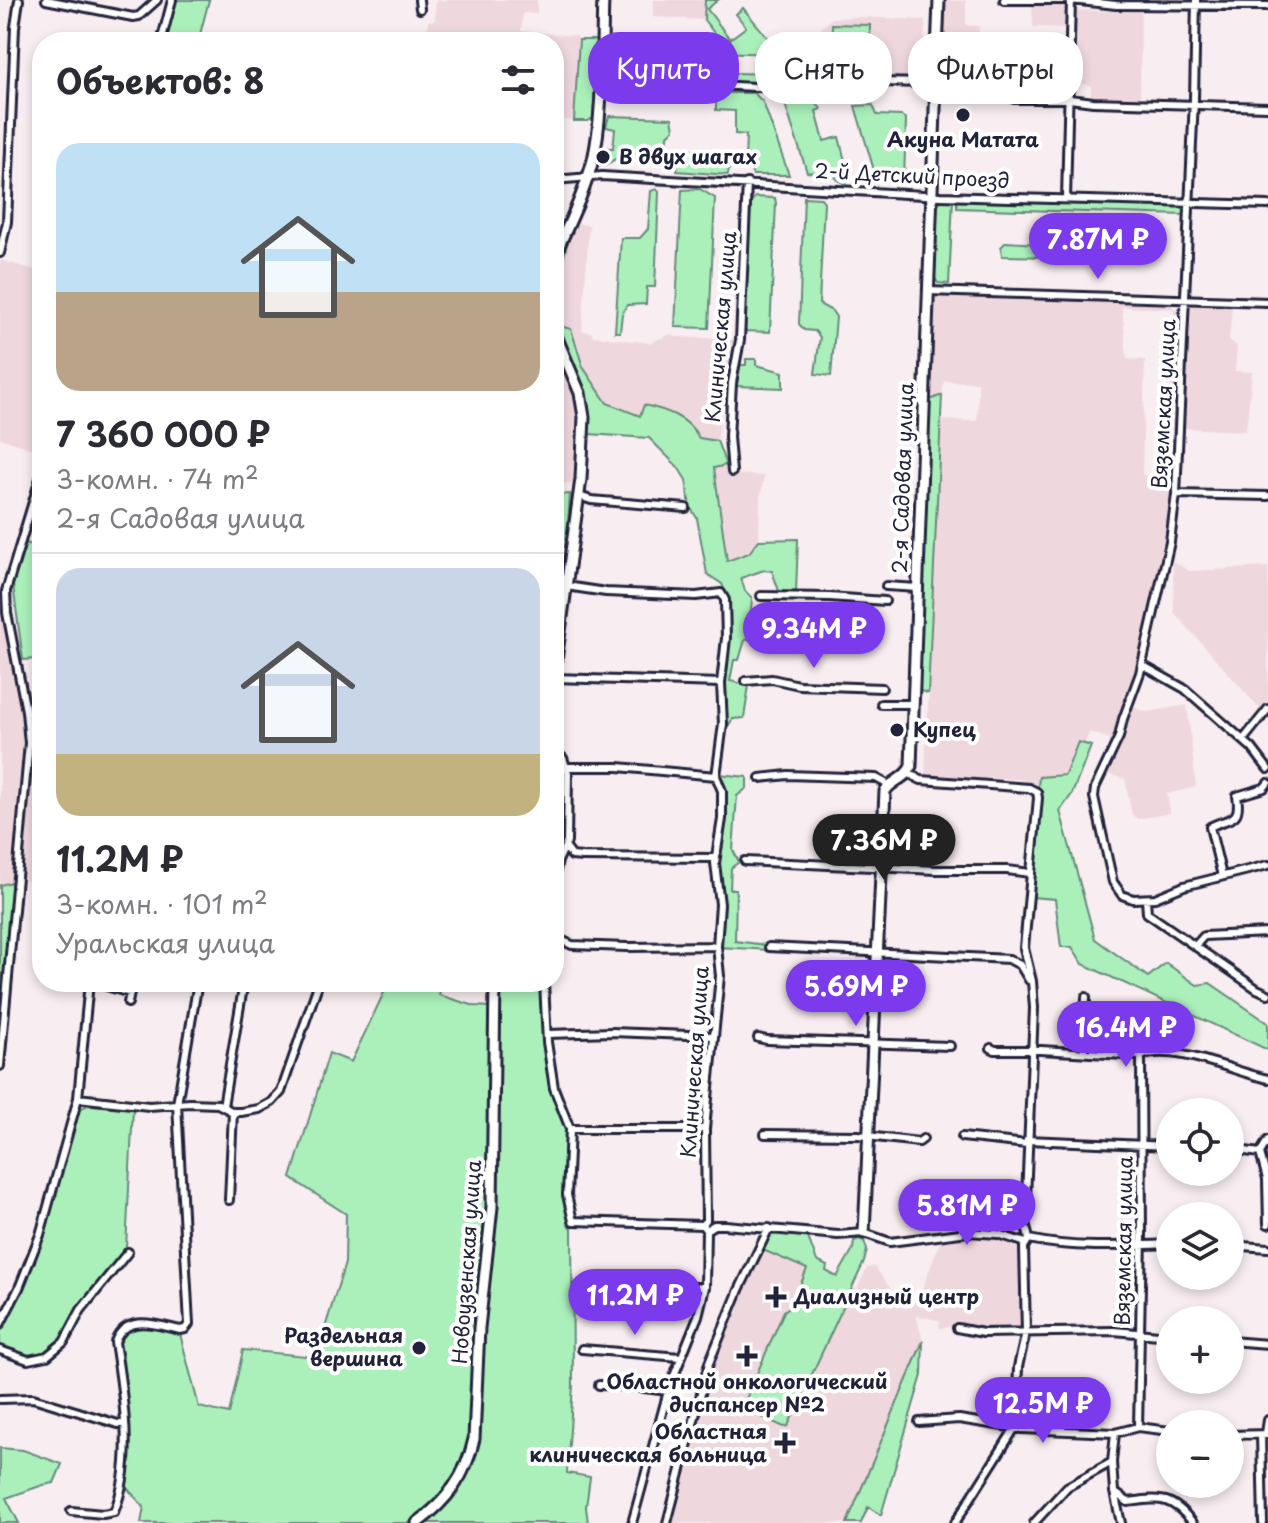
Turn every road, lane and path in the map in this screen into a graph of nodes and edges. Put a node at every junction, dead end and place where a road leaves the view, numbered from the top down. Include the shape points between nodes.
1 (19, 0) edge
2 (46, 0) edge
3 (157, 0) edge
4 (171, 0) edge
5 (419, 0) edge
6 (603, 0) edge
7 (939, 0) edge
8 (1004, 0) edge
9 (1071, 0) edge
10 (1196, 2) edge
11 (1268, 6) edge
12 (420, 9) dead end
13 (163, 32) edge
14 (602, 32) edge
15 (938, 32) edge
16 (1071, 32) edge
17 (908, 83) edge
18 (739, 86) edge
19 (1083, 101) edge
20 (598, 104) edge
21 (935, 104) edge
22 (1070, 104) edge
23 (1193, 106) junction
24 (1268, 107) edge
25 (588, 177) junction
26 (564, 179) edge
27 (747, 183) junction
28 (931, 195) junction
29 (1066, 199) junction
30 (1189, 202) junction
31 (1268, 205) edge
32 (564, 233) edge
33 (0, 253) edge
34 (927, 291) junction
35 (1184, 300) junction
36 (1268, 302) edge
37 (564, 357) edge
38 (732, 472) dead end
39 (1176, 494) junction
40 (579, 496) junction
41 (1268, 496) edge
42 (32, 504) edge
43 (686, 508) dead end
44 (10, 574) junction
45 (0, 577) edge
46 (566, 586) junction
47 (886, 586) dead end
48 (918, 588) junction
49 (761, 596) dead end
50 (564, 601) edge
51 (885, 601) dead end
52 (1142, 665) junction
53 (564, 676) edge
54 (746, 681) dead end
55 (721, 683) junction
56 (882, 688) dead end
57 (881, 704) dead end
58 (913, 704) junction
59 (1268, 709) edge
60 (1243, 740) junction
61 (564, 760) edge
62 (568, 767) junction
63 (1268, 769) edge
64 (908, 773) junction
65 (716, 776) junction
66 (760, 778) dead end
67 (1268, 783) edge
68 (889, 785) junction
69 (566, 848) junction
70 (564, 851) edge
71 (715, 858) junction
72 (745, 861) dead end
73 (1268, 865) edge
74 (881, 866) junction
75 (1030, 873) junction
76 (1222, 876) junction
77 (1146, 899) junction
78 (1268, 933) edge
79 (564, 941) edge
80 (717, 946) junction
81 (1195, 946) junction
82 (769, 947) dead end
83 (877, 953) junction
84 (1032, 981) junction
85 (90, 992) edge
86 (126, 992) edge
87 (196, 992) edge
88 (242, 992) edge
89 (316, 992) edge
90 (495, 992) edge
91 (545, 992) edge
92 (1268, 994) edge
93 (1086, 997) dead end
94 (128, 1003) dead end
95 (1148, 1017) dead end
96 (548, 1034) junction
97 (713, 1036) junction
98 (758, 1038) dead end
99 (872, 1043) junction
100 (950, 1046) dead end
101 (991, 1048) dead end
102 (1032, 1050) junction
103 (1084, 1052) junction
104 (1143, 1055) junction
105 (0, 1066) edge
106 (1268, 1079) edge
107 (78, 1098) junction
108 (177, 1104) junction
109 (223, 1106) junction
110 (233, 1112) junction
111 (570, 1129) junction
112 (705, 1129) junction
113 (765, 1134) dead end
114 (868, 1137) junction
115 (962, 1137) dead end
116 (923, 1139) dead end
117 (1268, 1140) edge
118 (1027, 1142) junction
119 (1141, 1145) junction
120 (1156, 1146) edge
121 (1244, 1151) edge
122 (1260, 1153) junction
123 (229, 1200) dead end
124 (1268, 1224) edge
125 (705, 1225) junction
126 (769, 1228) junction
127 (864, 1233) junction
128 (1027, 1241) junction
129 (1156, 1245) edge
130 (1141, 1246) junction
131 (1244, 1246) edge
132 (1268, 1248) edge
133 (128, 1252) dead end
134 (578, 1287) dead end
135 (705, 1287) junction
136 (0, 1325) edge
137 (957, 1328) dead end
138 (1026, 1332) junction
139 (1138, 1334) junction
140 (1156, 1335) edge
141 (1244, 1342) edge
142 (1268, 1344) edge
143 (582, 1349) dead end
144 (0, 1350) edge
145 (680, 1357) junction
146 (599, 1385) dead end
147 (668, 1391) junction
148 (0, 1399) edge
149 (1268, 1420) edge
150 (919, 1422) dead end
151 (125, 1424) junction
152 (1138, 1427) junction
153 (1015, 1428) junction
154 (1156, 1429) edge
155 (1115, 1433) junction
156 (1265, 1434) edge
157 (1244, 1435) edge
158 (1112, 1462) junction
159 (1114, 1492) junction
160 (1265, 1504) edge
161 (71, 1511) dead end
162 (417, 1523) edge
163 (632, 1523) edge
164 (667, 1523) edge
165 (955, 1523) edge
166 (1034, 1523) edge
167 (1121, 1523) edge
168 (1193, 1523) edge
169 (1263, 1523) edge

1 - 33 street via 7,222
2 - 3 street via 133,17
4 - 13 street
5 - 12 street
6 - 14 street
7 - 15 street, 2-я Садовая улица
8 - 9 street
9 - 10 street via 1116,5
9 - 16 street
10 - 11 street
10 - 23 street, Вяземская улица
17 - 18 street via 830,81 802,89
19 - 23 street
20 - 25 street
21 - 28 street, 2-я Садовая улица
22 - 29 street
23 - 24 street
23 - 30 street, Вяземская улица
25 - 26 street, 2-й Детский проезд
25 - 27 street, 2-й Детский проезд
25 - 32 street
27 - 28 street, 2-й Детский проезд
27 - 38 street, Клиническая улица via 740,340 729,437
28 - 29 street, 2-й Детский проезд
28 - 34 street, 2-я Садовая улица
29 - 30 street, 2-й Детский проезд
30 - 31 street, 2-й Детский проезд
30 - 35 street, Вяземская улица
34 - 35 street
34 - 48 street, 2-я Садовая улица
35 - 36 street
35 - 39 street, Вяземская улица
37 - 40 street via 583,405
39 - 41 street
39 - 52 street, Вяземская улица
40 - 43 street
40 - 46 street
42 - 44 street
44 - 45 street
44 - 105 street via 6,603 29,743
46 - 50 street
46 - 55 street, Клиническая улица via 606,592 721,593 726,638
47 - 48 street
48 - 58 street, 2-я Садовая улица
49 - 51 street
52 - 60 street via 1185,689
52 - 77 street, Вяземская улица via 1094,797 1113,882 1122,895
53 - 55 street
54 - 56 street
55 - 65 street, Клиническая улица via 723,724
57 - 58 street
58 - 64 street, 2-я Садовая улица
59 - 60 street
60 - 63 street
61 - 62 street
62 - 65 street
62 - 69 street
64 - 68 street
64 - 75 street via 921,780 1037,792
65 - 71 street, Клиническая улица via 722,805
66 - 68 street via 876,778
67 - 76 street via 1237,796 1235,817 1210,827
68 - 74 street
69 - 70 street
69 - 71 street via 572,856 582,857
71 - 80 street, Клиническая улица
72 - 74 street
73 - 76 street
74 - 75 street
74 - 83 street
75 - 84 street via 1024,948
76 - 77 street
77 - 81 street via 1147,913
78 - 81 street via 1204,936
79 - 80 street
80 - 97 street, Клиническая улица via 720,976
81 - 92 street
82 - 83 street
83 - 84 street via 1009,959
83 - 99 street
84 - 102 street
85 - 107 street
86 - 94 street
87 - 108 street
88 - 109 street
89 - 110 street via 281,1092 259,1109
90 - 162 street, Новоузенская улица via 492,1207 474,1439 456,1486
91 - 96 street
93 - 103 street
95 - 104 street, Вяземская улица
96 - 97 street
96 - 111 street via 554,1088
97 - 112 street, Клиническая улица
98 - 99 street
99 - 100 street
99 - 114 street
101 - 102 street
102 - 103 street
102 - 118 street
103 - 104 street
104 - 106 street via 1191,1057
104 - 119 street, Вяземская улица
107 - 108 street
107 - 136 street via 40,1235
108 - 109 street
108 - 151 street via 189,1324 180,1330 139,1322 118,1334
109 - 110 street
110 - 123 street
111 - 112 street
111 - 125 street via 567,1195 573,1221
112 - 125 street, Клиническая улица
113 - 114 street
114 - 116 street
114 - 127 street
115 - 118 street
117 - 122 street
118 - 119 street
118 - 128 street
119 - 120 street
119 - 130 street, Вяземская улица
121 - 122 street
122 - 124 street via 1267,1179
125 - 126 street
125 - 135 street, Клиническая улица
126 - 127 street
126 - 164 street via 709,1363
127 - 128 street via 890,1242 968,1232
128 - 130 street
128 - 138 street
129 - 130 street
130 - 139 street, Вяземская улица
131 - 132 street
133 - 144 street via 81,1310 64,1342 47,1356 28,1360
134 - 135 street
135 - 145 street, Клиническая улица
137 - 138 street
138 - 139 street
138 - 153 street
139 - 140 street
139 - 152 street, Вяземская улица
141 - 142 street
143 - 145 street
145 - 147 street, Клиническая улица
146 - 147 street
147 - 163 street, Клиническая улица
148 - 151 street via 33,1398
149 - 156 street
150 - 153 street via 959,1419
151 - 161 street via 122,1489 114,1512
152 - 154 street
152 - 155 street
153 - 155 street
153 - 165 street
155 - 158 street
156 - 157 street
156 - 160 street
158 - 159 street
158 - 166 street via 1067,1487
159 - 167 street
159 - 168 street via 1128,1502 1163,1498
160 - 169 street

